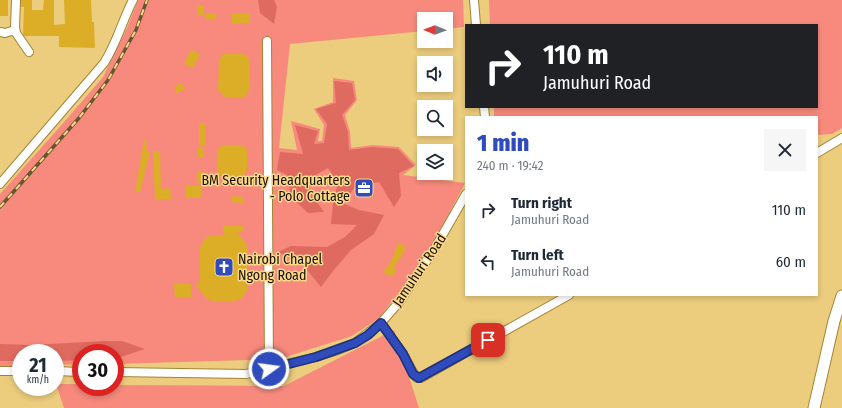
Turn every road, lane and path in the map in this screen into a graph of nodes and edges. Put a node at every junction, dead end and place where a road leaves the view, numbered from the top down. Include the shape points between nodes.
1 (16, 0) edge
2 (133, 0) edge
3 (474, 0) edge
4 (476, 24) edge
5 (15, 30) junction
6 (0, 32) edge
7 (266, 41) dead end
8 (29, 52) dead end
9 (842, 138) edge
10 (818, 152) edge
11 (0, 184) edge
12 (465, 196) edge
13 (566, 296) edge
14 (842, 296) edge
15 (381, 323) junction
16 (269, 369) junction
17 (0, 371) edge
18 (12, 371) edge
19 (124, 372) edge
20 (814, 408) edge

1 - 5 street
2 - 11 street via 104,63
3 - 4 street
5 - 6 street
5 - 8 street
7 - 16 street
9 - 10 street
12 - 15 street, Jamuhuri Road via 435,248 400,301
13 - 15 street via 421,378 413,374 403,354
14 - 20 street
15 - 16 street, Jamuhuri Road via 355,343 316,357
16 - 19 street, Jamuhuri Road via 230,375
17 - 18 street

